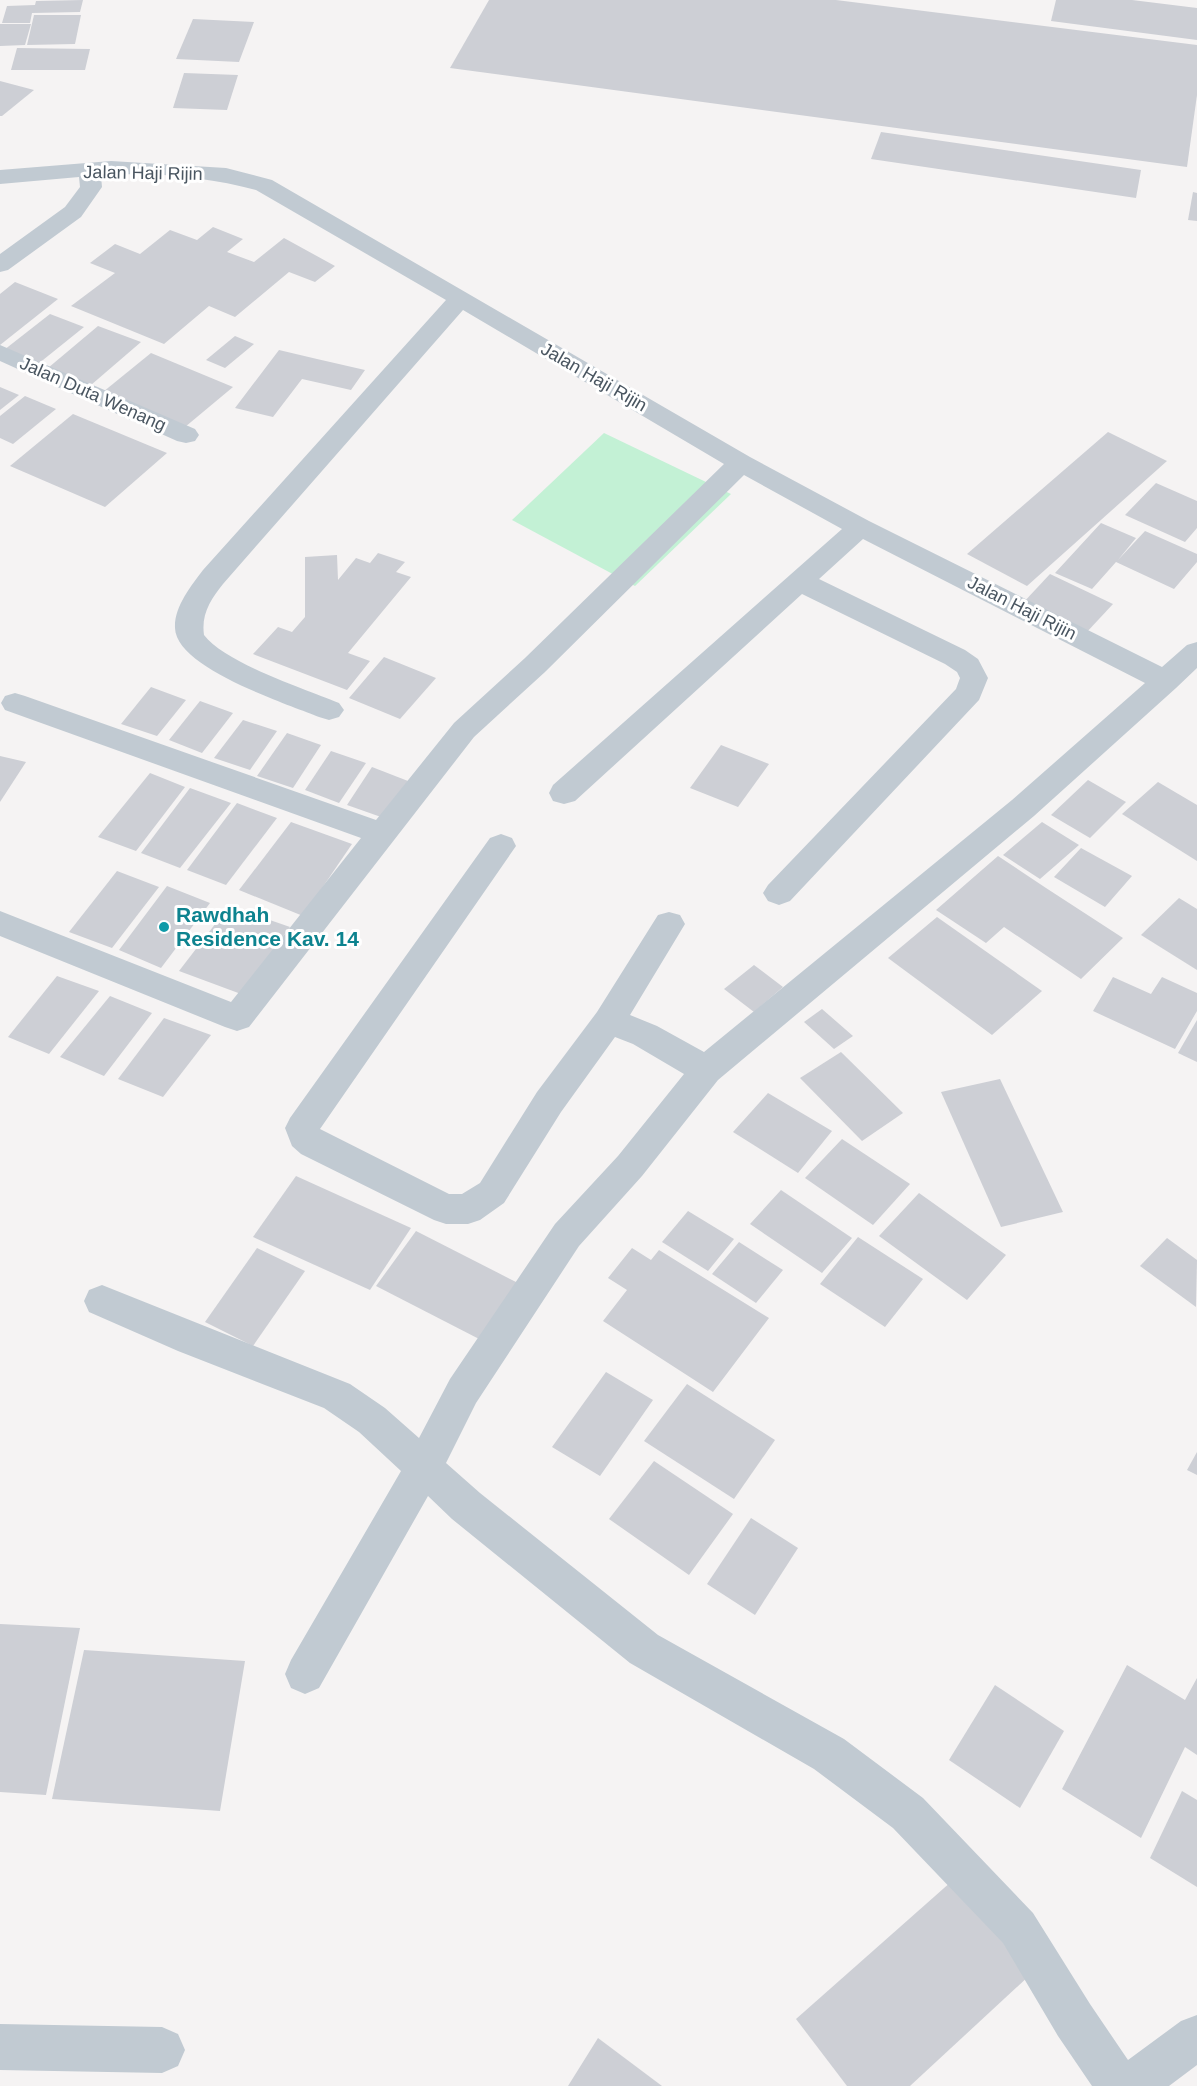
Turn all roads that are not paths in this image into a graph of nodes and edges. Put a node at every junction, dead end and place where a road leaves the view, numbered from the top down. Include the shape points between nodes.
1 (90, 170) junction
2 (0, 177) edge
3 (0, 265) edge
4 (460, 298) junction
5 (0, 352) edge
6 (186, 435) dead end
7 (741, 464) junction
8 (861, 527) junction
9 (799, 582) junction
10 (1197, 652) edge
11 (1166, 681) junction
12 (15, 702) dead end
13 (329, 710) dead end
14 (564, 793) dead end
15 (380, 834) junction
16 (501, 846) dead end
17 (779, 893) dead end
18 (0, 923) edge
19 (669, 924) dead end
20 (609, 1021) junction
21 (706, 1070) junction
22 (102, 1302) dead end
23 (424, 1467) junction
24 (305, 1674) dead end
25 (1197, 2037) edge
26 (0, 2047) edge
27 (162, 2050) dead end
28 (1119, 2086) edge
29 (1131, 2086) edge

1 - 2 street, Jalan Haji Rijin
1 - 3 street via 91,187 73,212
1 - 4 street, Jalan Haji Rijin via 191,172 264,185
4 - 7 street, Jalan Haji Rijin
4 - 13 street via 195,602 189,624 193,642 212,659
5 - 6 street, Jalan Duta Wenang
7 - 8 street, Jalan Haji Rijin
7 - 15 street via 464,730
8 - 9 street
8 - 11 street, Jalan Haji Rijin
9 - 14 street
9 - 17 street via 955,657 968,666 974,678 969,693
10 - 11 street
11 - 21 street via 1023,808
12 - 15 street
15 - 18 street via 237,1018
16 - 20 street via 302,1128 304,1136 313,1144 446,1209 468,1209 492,1193 549,1101
19 - 20 street
20 - 21 street via 645,1035
21 - 23 street via 630,1166 567,1235 463,1391
22 - 23 street via 337,1396 372,1420
23 - 24 street
23 - 28 street via 466,1506 644,1649 829,1754 908,1813 1018,1928
25 - 29 street
26 - 27 street

